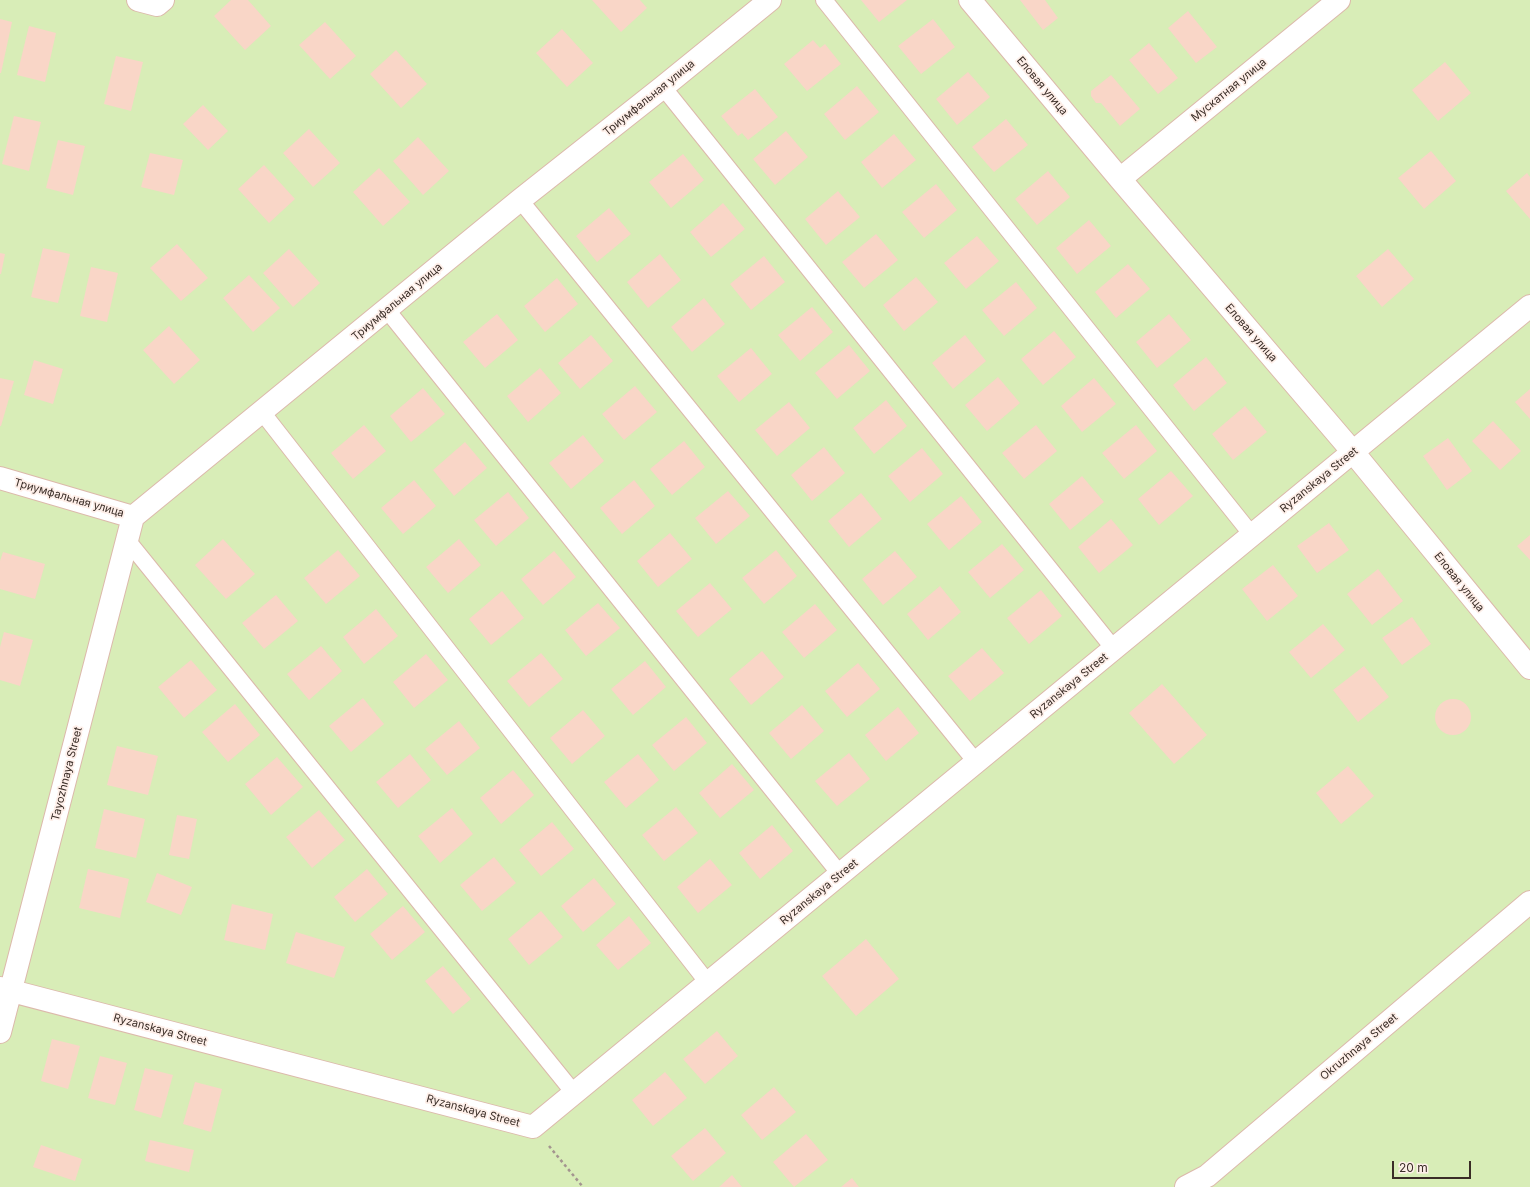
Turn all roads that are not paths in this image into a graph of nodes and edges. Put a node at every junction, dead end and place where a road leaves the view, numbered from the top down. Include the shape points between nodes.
1 (770, 0) edge
2 (824, 0) edge
3 (970, 0) edge
4 (1339, 0) edge
5 (663, 87) junction
6 (1120, 179) junction
7 (520, 200) junction
8 (1530, 306) edge
9 (387, 310) junction
10 (262, 412) junction
11 (1353, 452) junction
12 (0, 478) edge
13 (134, 517) junction
14 (1252, 535) junction
15 (127, 540) junction
16 (1114, 649) junction
17 (1530, 668) edge
18 (976, 762) junction
19 (840, 874) junction
20 (1530, 902) edge
21 (708, 983) junction
22 (6, 989) edge
23 (0, 1032) edge
24 (574, 1093) junction
25 (1186, 1187) edge

1 - 5 street, Триумфальная улица
2 - 14 lane
3 - 6 street, Еловая улица
4 - 6 street, Мускатная улица
5 - 7 street, Триумфальная улица
5 - 16 lane
6 - 11 street, Еловая улица
7 - 9 street, Триумфальная улица
7 - 18 lane
8 - 11 street, Ryzanskaya Street
9 - 10 street, Триумфальная улица
9 - 19 lane
10 - 13 street, Триумфальная улица
10 - 21 lane
11 - 14 street, Ryzanskaya Street
11 - 17 street, Еловая улица
12 - 13 street, Триумфальная улица
13 - 15 street, Tayozhnaya Street
14 - 16 street, Ryzanskaya Street
15 - 22 street, Tayozhnaya Street
15 - 24 lane
16 - 18 street, Ryzanskaya Street
18 - 19 street, Ryzanskaya Street
19 - 21 street, Ryzanskaya Street
20 - 25 street, Okruzhnaya Street via 1207,1176
21 - 24 street, Ryzanskaya Street
22 - 23 street, Tayozhnaya Street
22 - 24 street, Ryzanskaya Street via 533,1127

